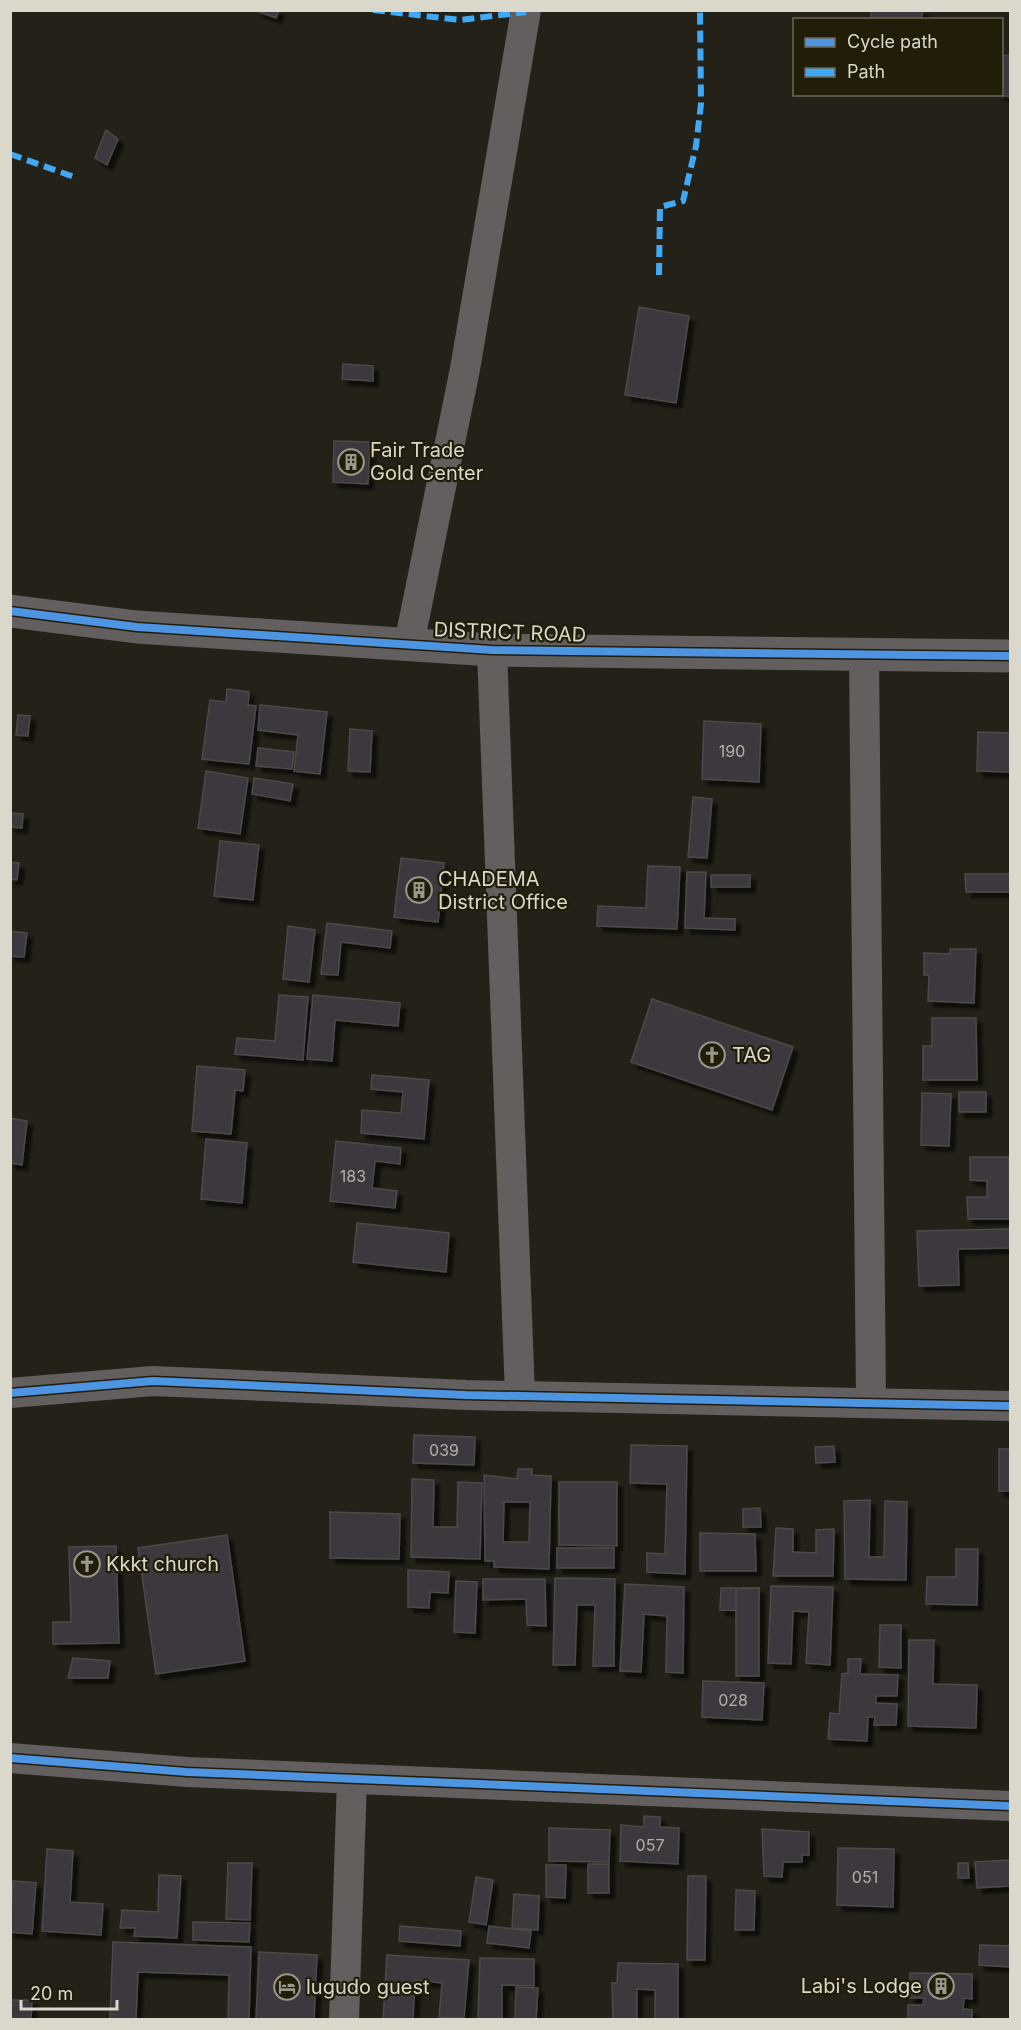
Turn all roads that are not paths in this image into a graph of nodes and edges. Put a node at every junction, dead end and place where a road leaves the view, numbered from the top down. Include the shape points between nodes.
1 (526, 10) edge
2 (10, 611) edge
3 (409, 644) junction
4 (492, 650) junction
5 (864, 654) junction
6 (1011, 656) edge
7 (10, 1394) edge
8 (520, 1396) junction
9 (871, 1403) junction
10 (1011, 1406) edge
11 (10, 1758) edge
12 (352, 1779) junction
13 (1011, 1806) edge
14 (344, 2019) edge

1 - 3 street via 465,369
2 - 3 street, DISTRICT ROAD via 137,627
3 - 4 street, DISTRICT ROAD
4 - 5 street, DISTRICT ROAD
4 - 8 street
5 - 6 street, DISTRICT ROAD
5 - 9 street
7 - 8 street via 153,1381
8 - 9 street
9 - 10 street
11 - 12 street via 187,1772
12 - 13 street
12 - 14 street

